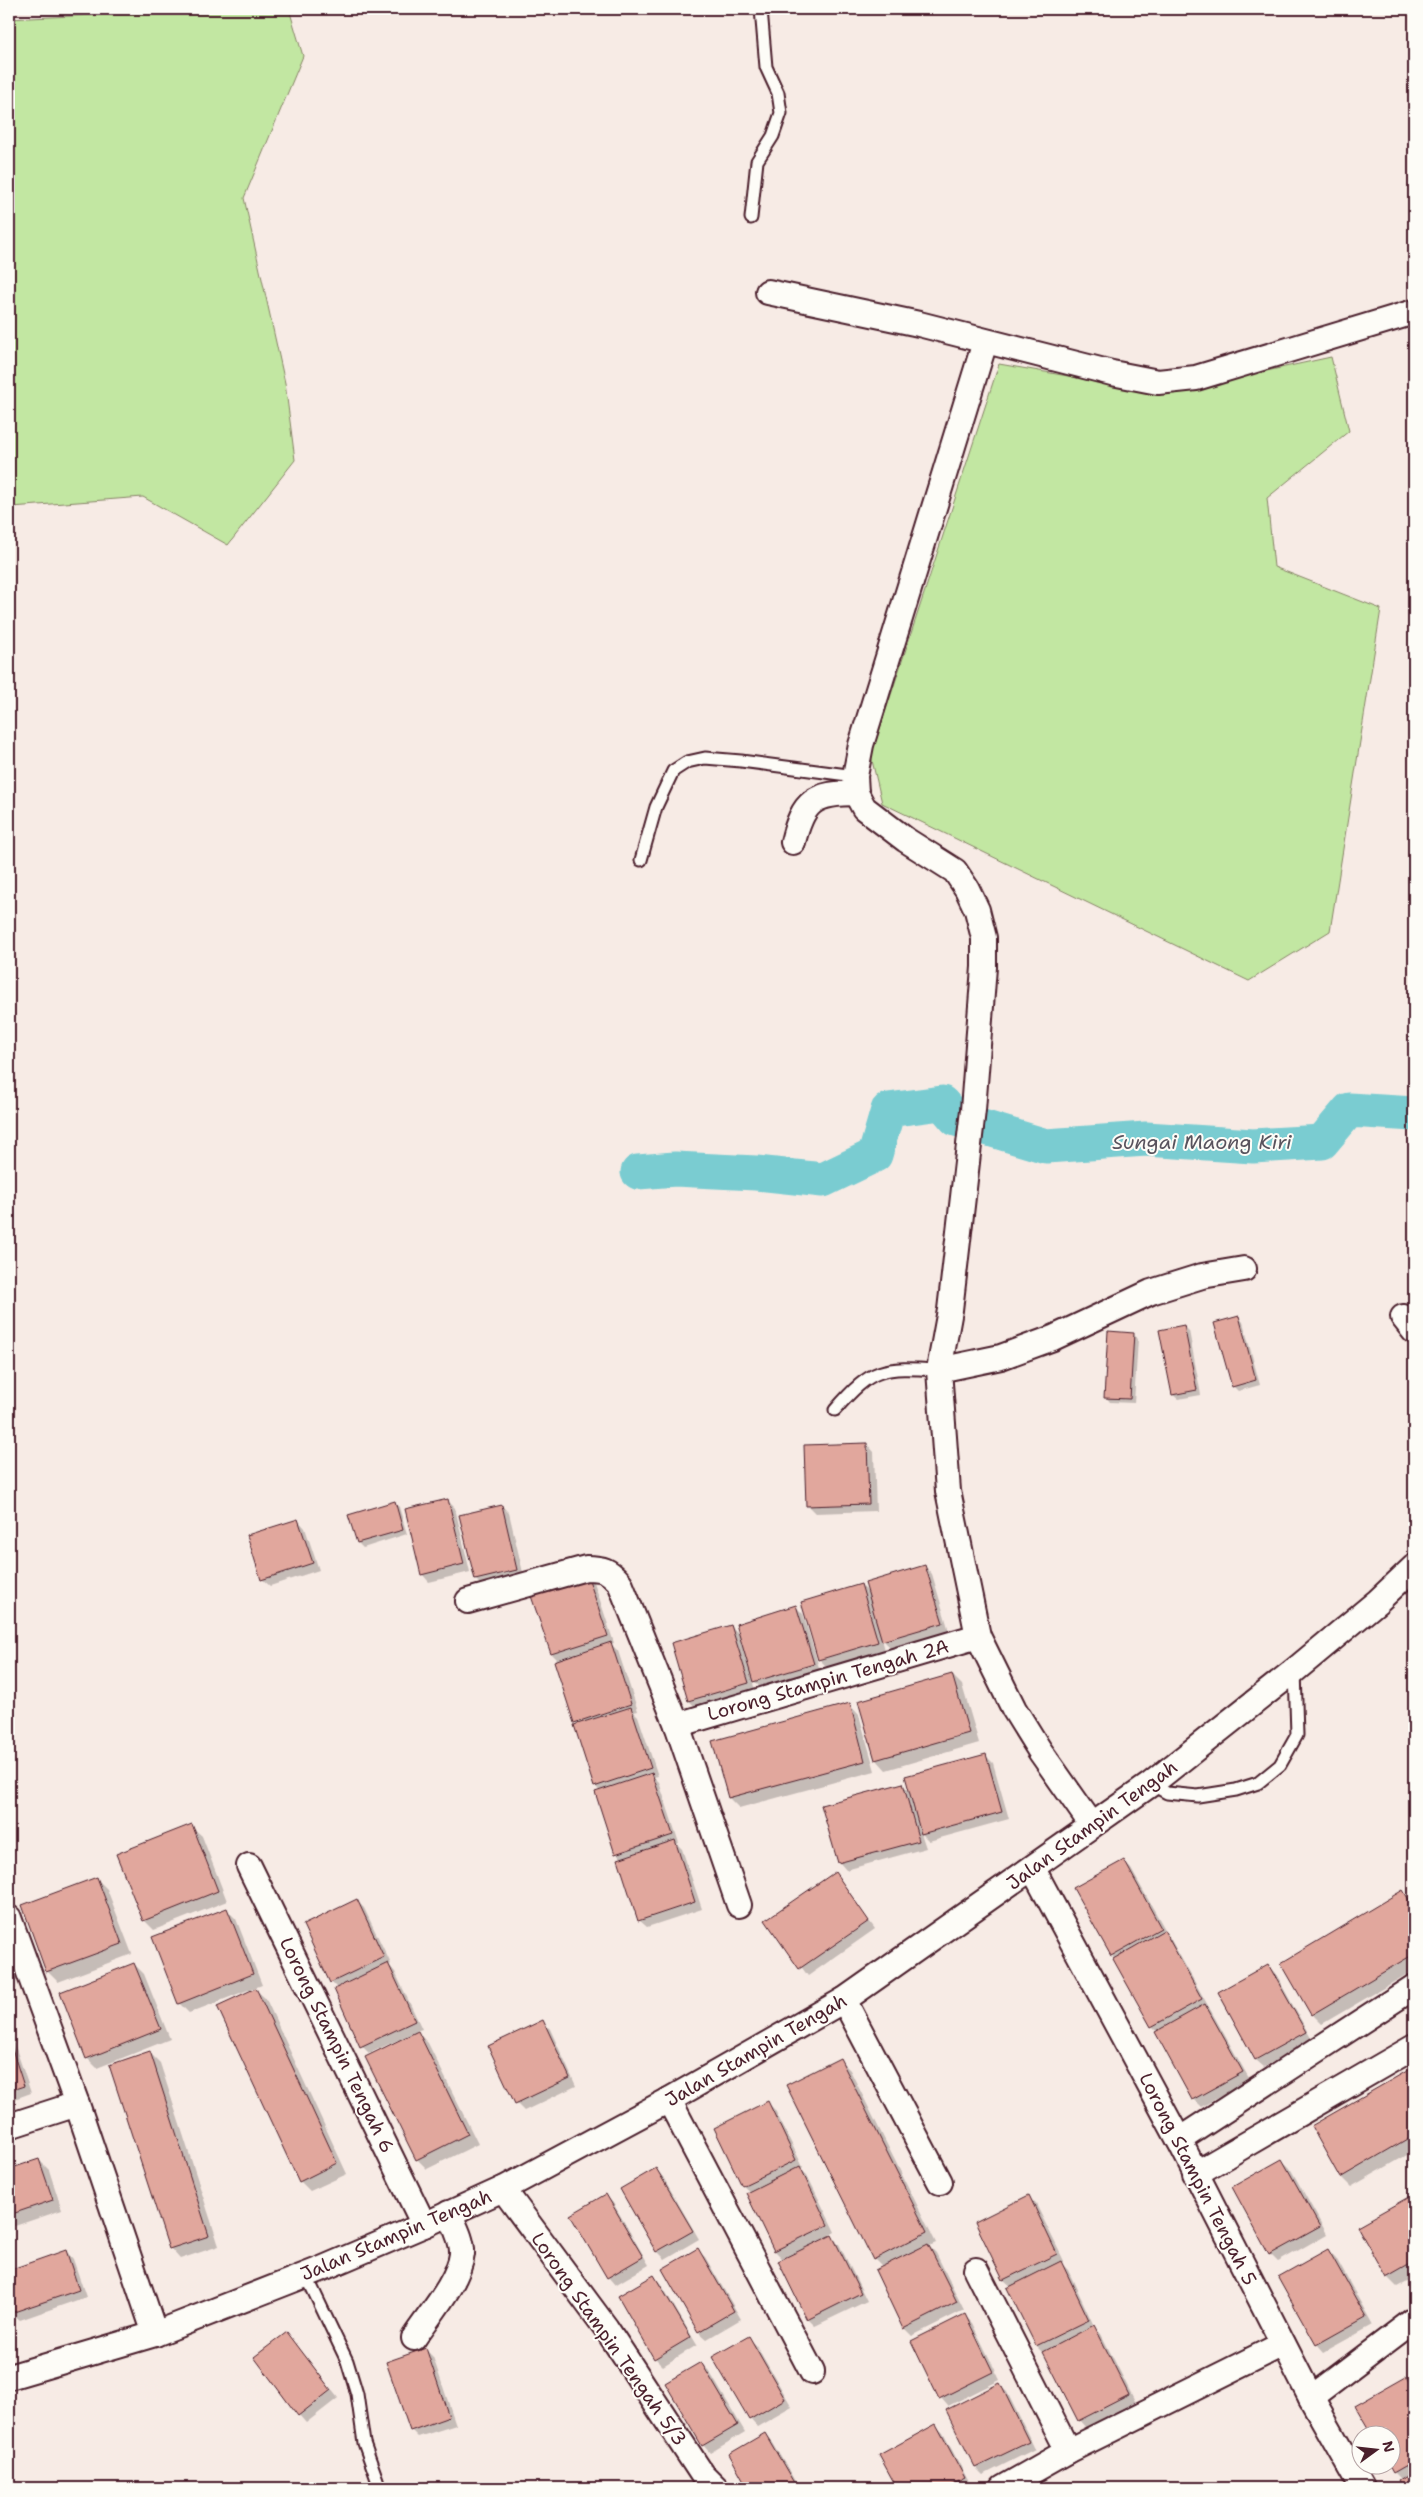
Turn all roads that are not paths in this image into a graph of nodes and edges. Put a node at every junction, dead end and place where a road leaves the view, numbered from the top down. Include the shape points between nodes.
1 (761, 9) edge
2 (750, 218) dead end
3 (768, 292) dead end
4 (1414, 312) edge
5 (985, 342) junction
6 (855, 784) junction
7 (793, 842) dead end
8 (641, 860) dead end
9 (1244, 1269) dead end
10 (939, 1370) junction
11 (835, 1410) dead end
12 (1414, 1567) edge
13 (468, 1601) dead end
14 (978, 1636) junction
15 (1295, 1670) junction
16 (677, 1725) junction
17 (1151, 1784) junction
18 (1092, 1825) junction
19 (249, 1866) dead end
20 (1033, 1869) junction
21 (739, 1905) dead end
22 (9, 1918) edge
23 (1414, 1987) edge
24 (844, 2000) junction
25 (1414, 2047) edge
26 (668, 2100) junction
27 (77, 2104) junction
28 (9, 2126) edge
29 (1179, 2140) junction
30 (1195, 2174) junction
31 (940, 2182) dead end
32 (503, 2189) junction
33 (449, 2213) junction
34 (424, 2225) junction
35 (976, 2270) dead end
36 (306, 2275) junction
37 (1414, 2320) edge
38 (155, 2334) junction
39 (414, 2338) dead end
40 (1283, 2344) junction
41 (812, 2372) dead end
42 (9, 2377) edge
43 (1311, 2398) junction
44 (1068, 2451) junction
45 (380, 2488) edge
46 (716, 2488) edge
47 (1003, 2488) edge
48 (1362, 2488) edge

1 - 2 lane via 766,67 778,93 781,113 773,136 757,161
3 - 5 street via 919,324
4 - 5 street via 1196,378 1158,382
5 - 6 street via 861,745
6 - 7 street via 820,797 805,808 797,823
6 - 8 lane via 705,758 688,762 672,771 656,807
6 - 10 street via 864,808 955,871 977,910 984,938 973,1110 950,1310
9 - 10 street via 1209,1274 1152,1292 1053,1338 1001,1357
10 - 11 lane via 899,1368 877,1372 853,1389
10 - 14 street via 948,1491
12 - 15 street, Jalan Stampin Tengah via 1378,1602
13 - 16 street via 586,1568 603,1568 620,1583
14 - 16 street, Lorong Stampin Tengah 2A
14 - 18 street via 1014,1709
15 - 17 street, Jalan Stampin Tengah
15 - 17 lane via 1297,1736 1280,1766 1258,1782 1236,1790 1198,1796 1167,1793
16 - 21 street
17 - 18 street, Jalan Stampin Tengah
18 - 20 street, Jalan Stampin Tengah
19 - 34 street, Lorong Stampin Tengah 6
20 - 24 street, Jalan Stampin Tengah
20 - 29 street, Lorong Stampin Tengah 5
22 - 27 street
23 - 29 street
24 - 26 street, Jalan Stampin Tengah
24 - 31 street
25 - 30 street
26 - 32 street, Jalan Stampin Tengah
26 - 41 street
27 - 28 street
27 - 38 street
29 - 30 street, Lorong Stampin Tengah 5
30 - 40 street, Lorong Stampin Tengah 5
32 - 33 street, Jalan Stampin Tengah
32 - 46 street, Lorong Stampin Tengah 5/3 via 606,2328 702,2474
33 - 34 street, Jalan Stampin Tengah
33 - 39 street via 462,2253 457,2272
34 - 36 street, Jalan Stampin Tengah
35 - 44 street
36 - 38 street, Jalan Stampin Tengah
36 - 45 lane via 347,2361 357,2394 364,2443
37 - 43 street
38 - 42 street, Jalan Stampin Tengah
40 - 43 street, Lorong Stampin Tengah 5
40 - 44 street
43 - 48 street, Lorong Stampin Tengah 5
44 - 47 street

